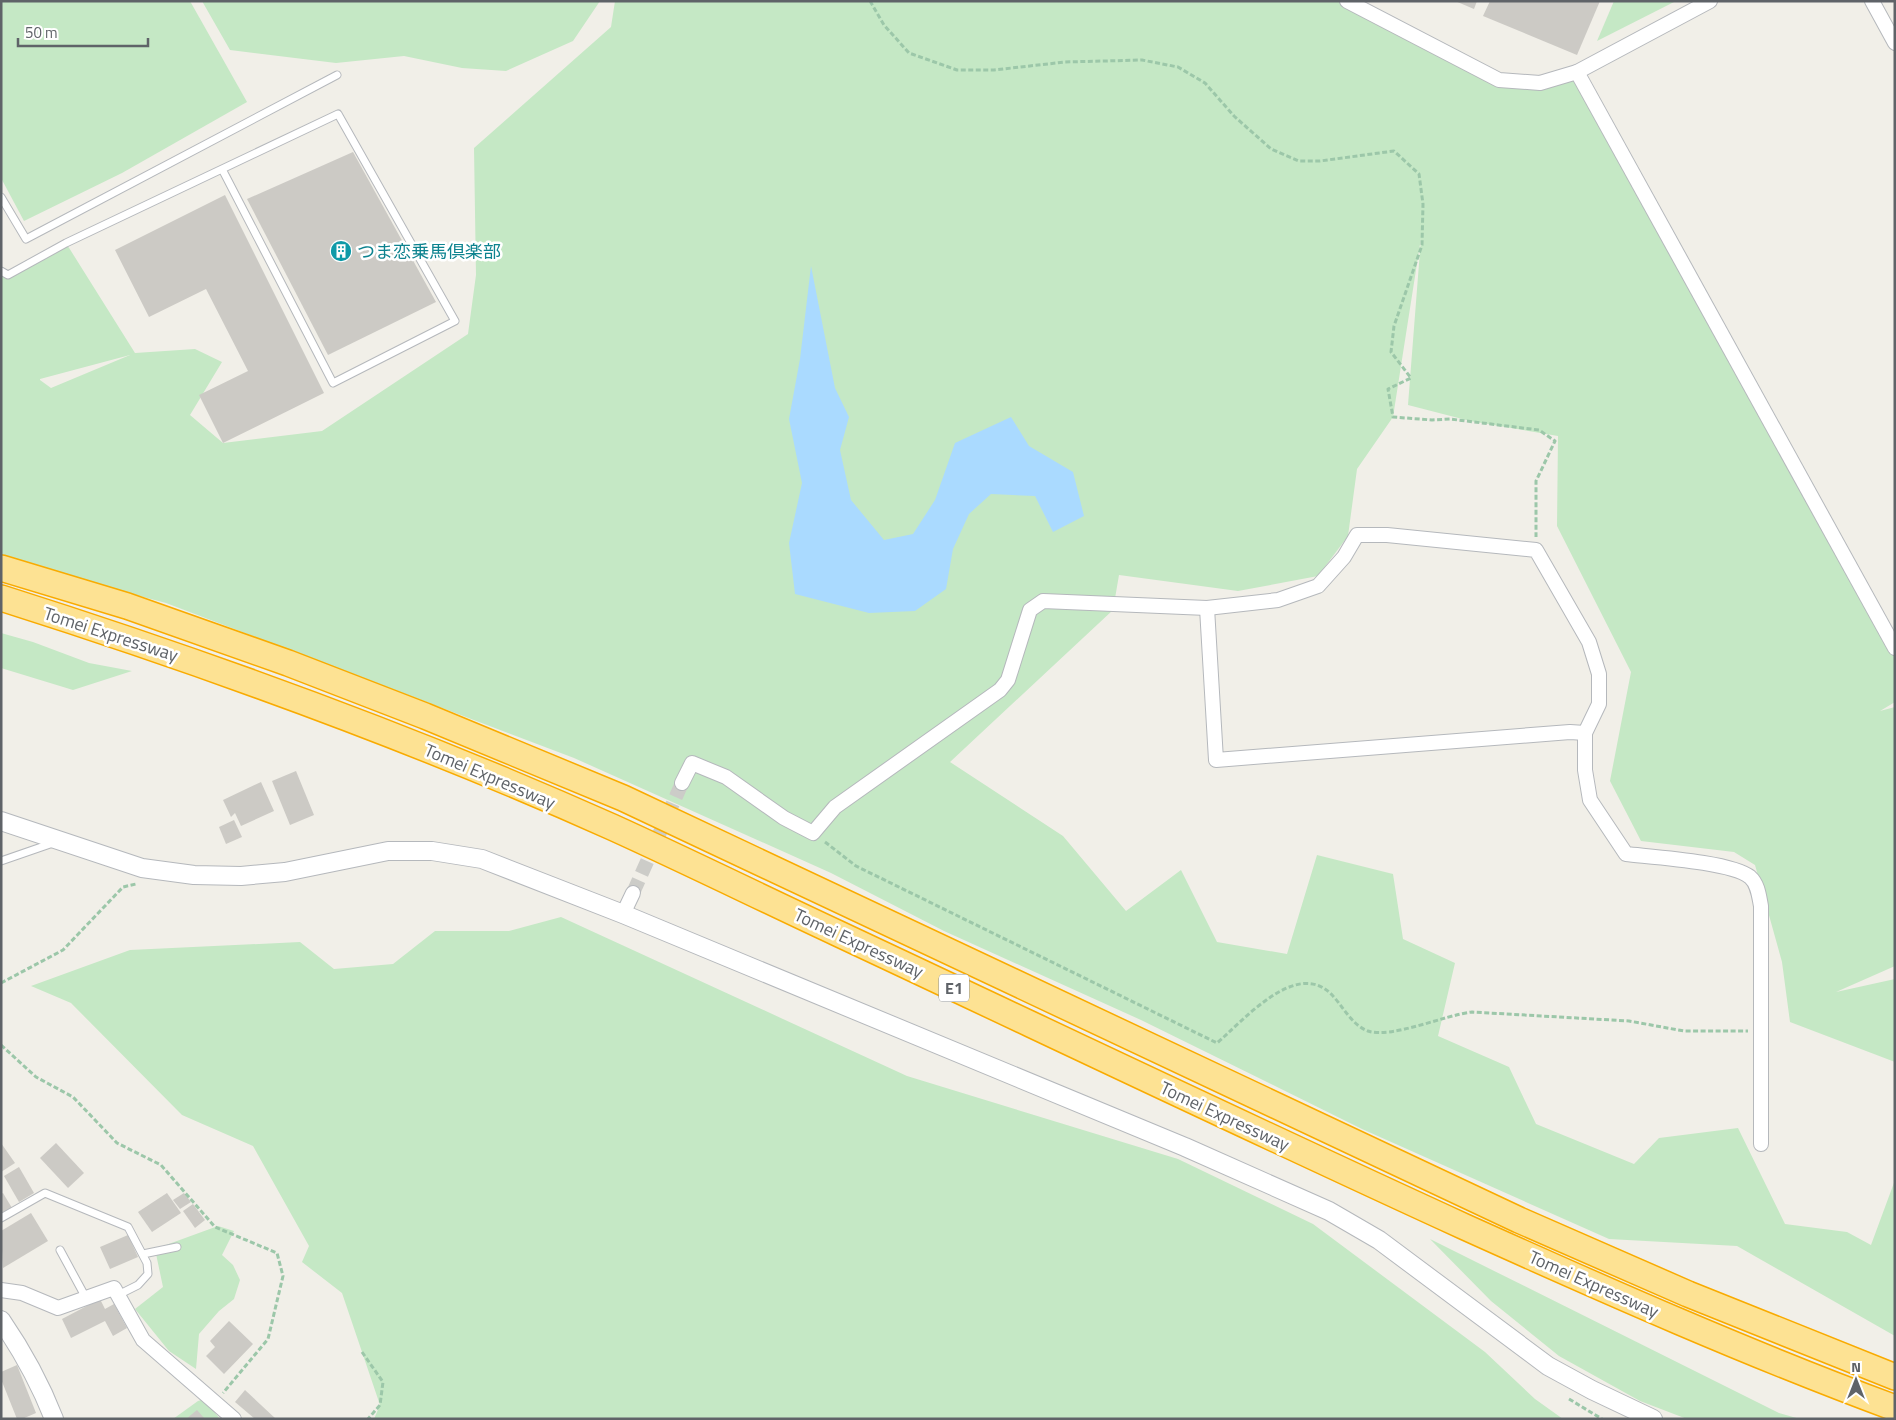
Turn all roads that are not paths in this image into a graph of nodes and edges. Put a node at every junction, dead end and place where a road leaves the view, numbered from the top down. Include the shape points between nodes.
1 (1347, 1) edge
2 (1710, 1) edge
3 (1872, 1) edge
4 (1895, 43) edge
5 (1577, 72) junction
6 (337, 75) dead end
7 (222, 169) junction
8 (1, 197) edge
9 (1, 271) edge
10 (1, 568) edge
11 (1, 598) edge
12 (1207, 608) junction
13 (1895, 648) edge
14 (1585, 733) junction
15 (682, 783) tunnel mouth
16 (1, 821) edge
17 (57, 841) junction
18 (1, 862) edge
19 (633, 894) tunnel mouth
20 (623, 914) junction
21 (1762, 1144) dead end
22 (1, 1218) edge
23 (177, 1247) dead end
24 (60, 1250) dead end
25 (142, 1254) junction
26 (1, 1290) edge
27 (118, 1295) junction
28 (86, 1298) junction
29 (1, 1320) edge
30 (1895, 1377) edge
31 (1895, 1408) edge
32 (53, 1418) edge
33 (234, 1419) edge
34 (1653, 1419) edge

1 - 5 street via 1499,80 1540,83
2 - 5 street
3 - 4 street
5 - 13 street
6 - 8 lane via 26,239
7 - 7 lane via 338,114 455,321 333,383
7 - 9 lane via 66,243 8,275
10 - 30 highway, Tomei Expressway / E1 via 127,606 288,663 434,719 623,798 1519,1220 1688,1294
11 - 31 highway, Tomei Expressway / E1 via 278,690 611,826 1455,1222 1678,1322
12 - 14 street via 1216,760
12 - 14 street via 1278,600 1318,586 1344,557 1357,535 1536,550 1588,642 1599,674 1599,704
12 - 15 street via 1042,601 1030,610 1008,680 1000,690 835,807 812,833 784,818 726,777 692,763
14 - 21 street via 1585,770 1590,800 1626,854 1725,868 1750,877 1756,887 1762,906
16 - 17 street
17 - 18 lane
17 - 20 street via 142,868 194,875 241,876 285,872 388,851 432,852 482,859
19 - 20 street
20 - 34 street via 1185,1146 1329,1211 1379,1240 1548,1366
22 - 25 lane via 45,1193 128,1227
23 - 25 lane
24 - 28 lane
25 - 27 lane via 148,1274 138,1285
26 - 28 street via 22,1293 58,1308
27 - 28 street via 114,1288
27 - 33 street via 142,1340
29 - 32 street via 34,1371

